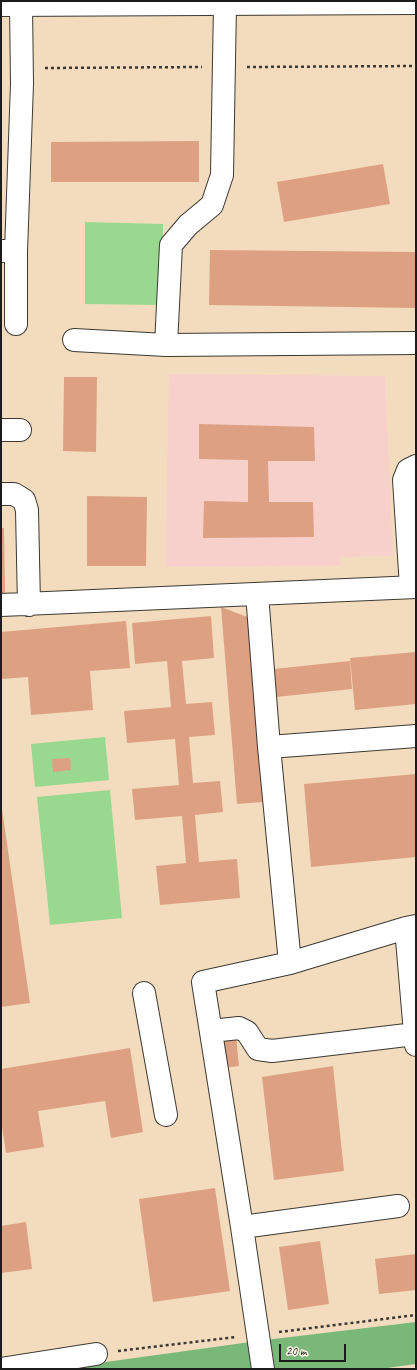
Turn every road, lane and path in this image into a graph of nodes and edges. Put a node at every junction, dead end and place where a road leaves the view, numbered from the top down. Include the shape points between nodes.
1 (416, 3) edge
2 (225, 4) junction
3 (11, 5) edge
4 (9, 251) edge
5 (16, 324) dead end
6 (74, 340) dead end
7 (416, 343) edge
8 (166, 345) junction
9 (416, 466) edge
10 (1, 494) edge
11 (414, 587) edge
12 (257, 594) junction
13 (1, 605) edge
14 (29, 605) junction
15 (416, 736) edge
16 (269, 747) junction
17 (411, 927) edge
18 (290, 963) junction
19 (144, 993) dead end
20 (211, 1031) junction
21 (416, 1040) edge
22 (166, 1116) dead end
23 (398, 1206) dead end
24 (242, 1227) junction
25 (96, 1354) dead end
26 (1, 1369) edge
27 (263, 1369) edge

1 - 2 main road
2 - 3 main road
2 - 8 main road via 222,175 212,205 188,225 171,245
3 - 4 main road via 22,84
4 - 5 main road
6 - 8 main road
7 - 8 main road
9 - 11 main road via 408,470 404,480
10 - 14 main road via 14,494 24,500 27,510
11 - 12 main road
12 - 14 main road
12 - 16 main road
13 - 14 main road
15 - 16 main road
16 - 18 main road
17 - 18 main road
17 - 21 main road
18 - 20 main road via 203,982
19 - 22 main road
20 - 21 main road via 239,1028 247,1032 258,1049 272,1051
20 - 24 main road
23 - 24 main road
24 - 27 main road
25 - 26 main road

